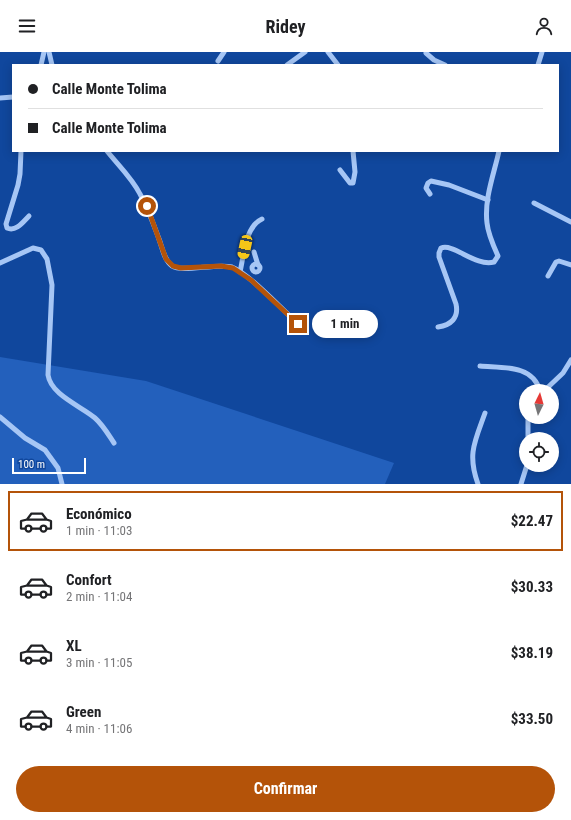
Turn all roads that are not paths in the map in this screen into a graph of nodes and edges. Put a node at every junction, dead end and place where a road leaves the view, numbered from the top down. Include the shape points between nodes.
1 (44, 52) edge
2 (49, 52) edge
3 (224, 52) edge
4 (305, 52) edge
5 (328, 52) edge
6 (542, 52) edge
7 (426, 53) dead end
8 (218, 61) dead end
9 (41, 64) edge
10 (52, 64) edge
11 (287, 64) edge
12 (337, 64) edge
13 (444, 64) edge
14 (538, 64) edge
15 (12, 97) edge
16 (0, 98) edge
17 (21, 152) edge
18 (108, 152) edge
19 (353, 152) edge
20 (499, 152) edge
21 (340, 170) dead end
22 (430, 194) dead end
23 (488, 200) junction
24 (534, 203) dead end
25 (29, 216) dead end
26 (262, 219) dead end
27 (571, 222) edge
28 (254, 252) dead end
29 (0, 263) edge
30 (571, 265) edge
31 (240, 272) junction
32 (548, 276) dead end
33 (251, 280) junction
34 (298, 324) dead end
35 (438, 327) dead end
36 (571, 360) edge
37 (480, 366) dead end
38 (538, 384) edge
39 (552, 384) edge
40 (485, 412) dead end
41 (0, 417) edge
42 (114, 443) dead end
43 (525, 472) edge
44 (62, 484) edge
45 (478, 484) edge
46 (521, 484) edge

1 - 9 street
2 - 10 street
3 - 8 street
4 - 11 street
5 - 12 street
6 - 14 street
7 - 13 street
15 - 16 street
17 - 25 street via 20,174 6,221 7,228 16,229
18 - 31 street via 140,193 166,259 173,266 221,266
19 - 21 street via 353,183 350,183
20 - 23 street
22 - 23 street via 426,188 431,181
23 - 35 street via 487,224 498,256 494,262 486,263 442,247 439,253 440,261 457,312 451,323
24 - 27 street
26 - 31 street via 255,222 249,234
28 - 33 street via 260,269
29 - 42 street via 30,249 37,248 45,254 52,285 48,375 50,384 96,419
30 - 32 street via 556,262
31 - 33 street
33 - 34 street
36 - 39 street via 563,374
37 - 38 street via 521,370
40 - 45 street via 472,452 472,463
41 - 44 street via 25,438 45,450 58,468
43 - 46 street

